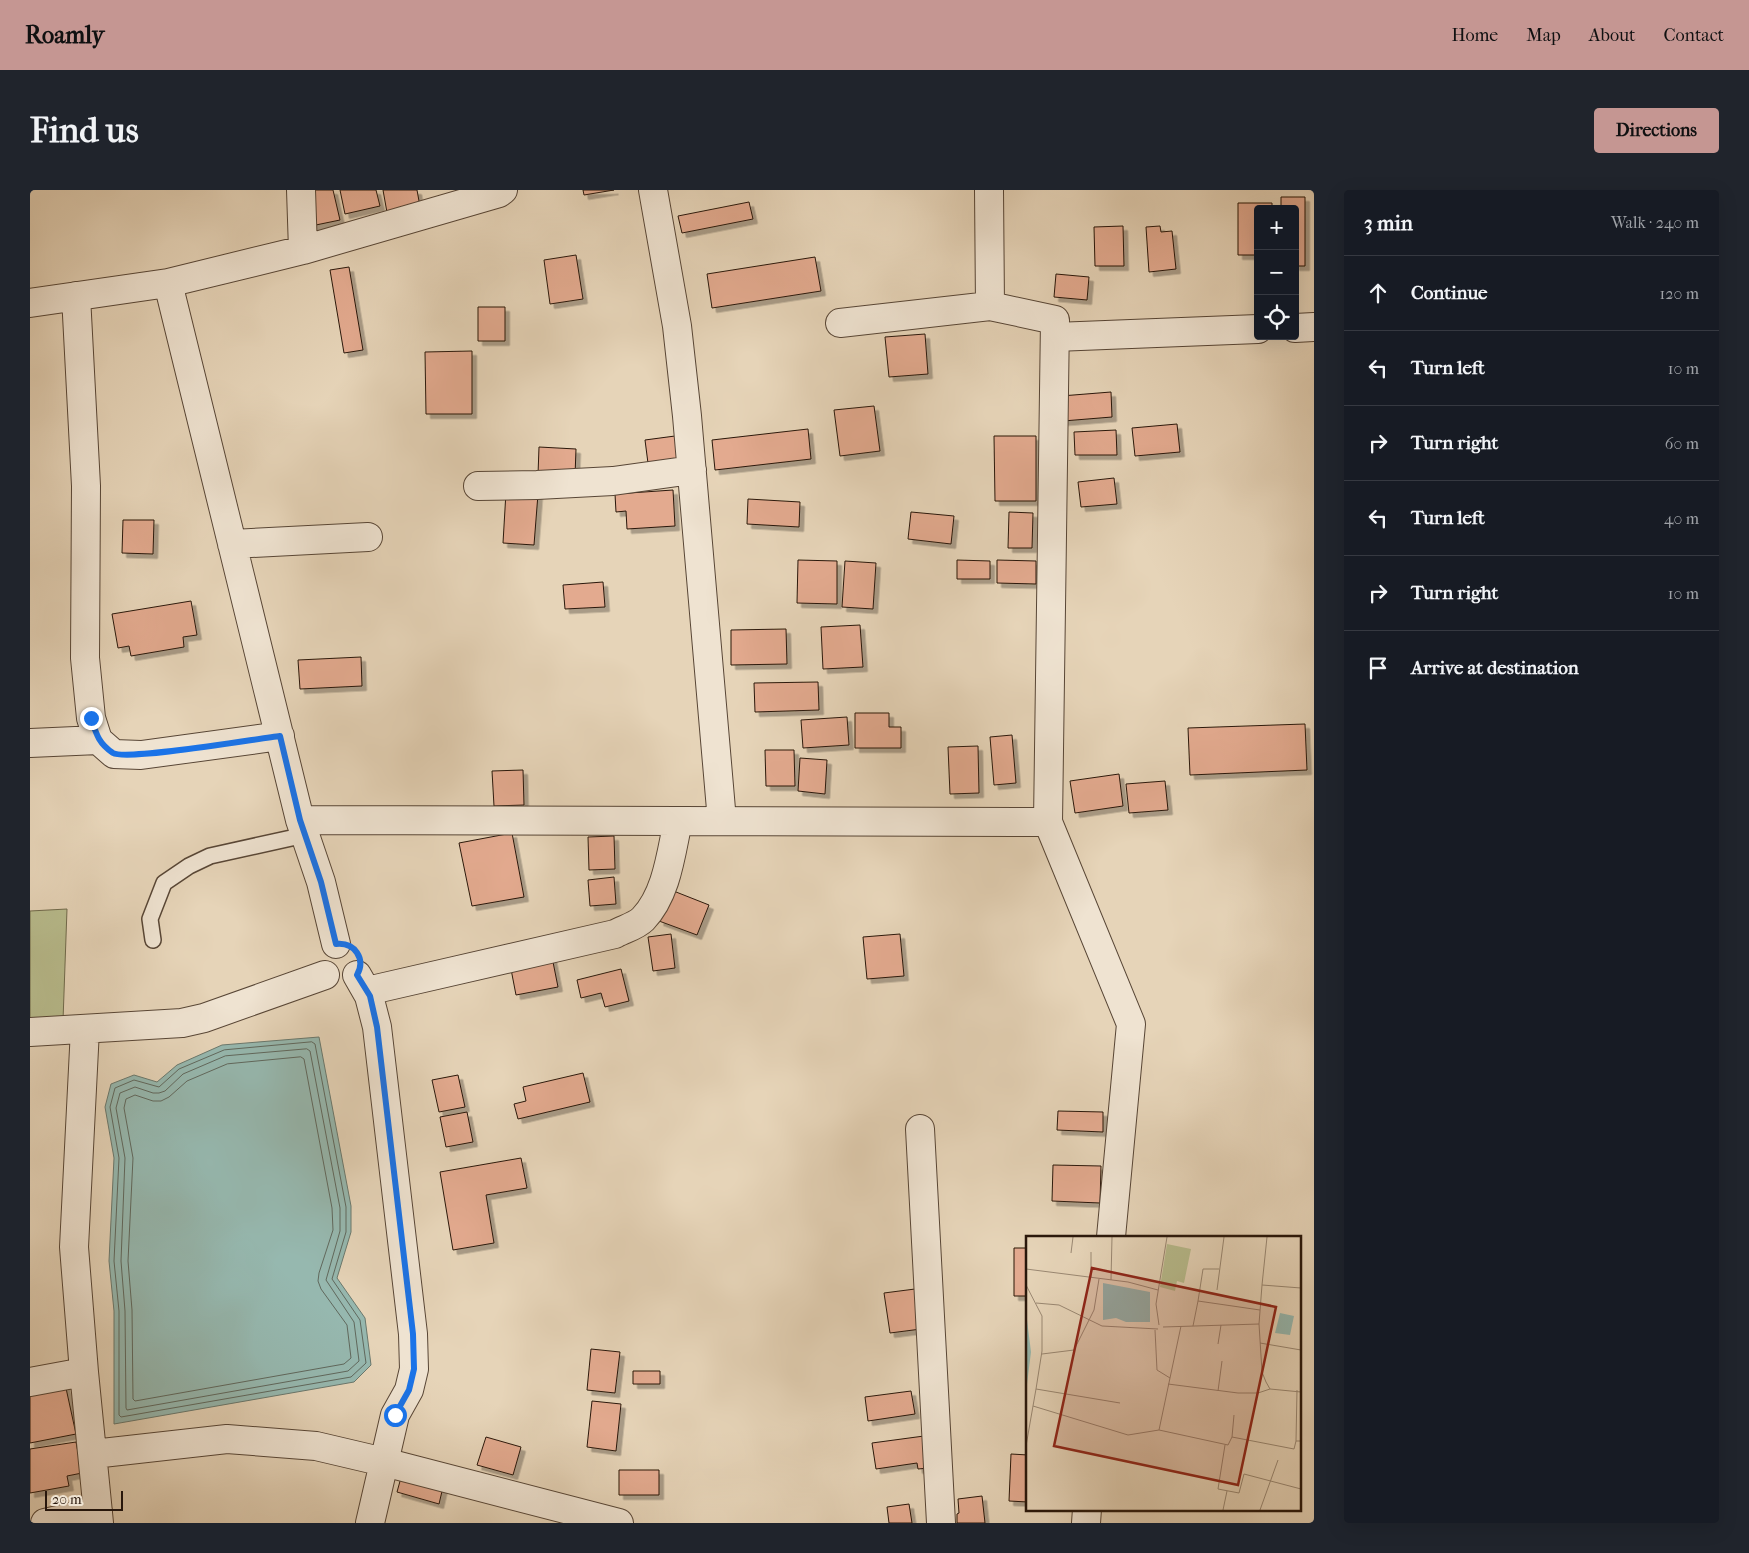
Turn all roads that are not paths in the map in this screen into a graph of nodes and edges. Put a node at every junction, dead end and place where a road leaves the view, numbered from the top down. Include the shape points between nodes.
1 (301, 190) edge
2 (503, 190) edge
3 (653, 190) edge
4 (989, 190) edge
5 (303, 250) junction
6 (168, 283) junction
7 (76, 296) junction
8 (30, 303) edge
9 (990, 306) junction
10 (840, 323) dead end
11 (1314, 327) edge
12 (1299, 328) edge
13 (1254, 329) edge
14 (1055, 337) junction
15 (692, 470) junction
16 (478, 486) dead end
17 (368, 537) dead end
18 (232, 544) junction
19 (280, 736) junction
20 (98, 740) junction
21 (30, 743) edge
22 (678, 821) junction
23 (722, 821) junction
24 (1048, 822) junction
25 (303, 827) junction
26 (153, 940) dead end
27 (336, 944) junction
28 (325, 975) junction
29 (362, 983) junction
30 (85, 1029) junction
31 (30, 1032) edge
32 (920, 1129) dead end
33 (1111, 1236) edge
34 (84, 1372) junction
35 (30, 1382) edge
36 (92, 1454) junction
37 (384, 1462) junction
38 (1087, 1510) edge
39 (98, 1517) edge
40 (45, 1523) edge
41 (370, 1523) edge
42 (619, 1523) edge
43 (941, 1523) edge
44 (1086, 1523) edge

1 - 5 street
2 - 5 street
3 - 15 street via 677,326
4 - 9 street
5 - 6 street
6 - 7 street
6 - 18 street
7 - 8 street
7 - 20 street via 86,486 85,658 91,718
9 - 10 street
9 - 14 street via 1055,320
11 - 12 street
13 - 14 street
14 - 24 street
15 - 16 street via 613,481
15 - 23 street
17 - 18 street
18 - 19 street
19 - 20 street via 141,755 114,754
19 - 25 street
20 - 21 street
22 - 23 street
22 - 25 street
22 - 29 street via 667,874 652,907 641,920 615,934
23 - 24 street
24 - 33 street via 1131,1024
25 - 26 lane via 210,856 164,883 150,919
25 - 27 street
27 - 28 street via 323,957
27 - 29 street via 349,945 359,954
28 - 29 street via 336,983
28 - 30 street via 204,1018 155,1026
29 - 37 street via 373,1007 377,1027 413,1334 414,1369 409,1390 395,1415
30 - 31 street
30 - 34 street via 74,1247
32 - 43 street
34 - 35 street
34 - 36 street
36 - 37 street via 227,1439 316,1446
36 - 39 street
37 - 41 street
37 - 42 street
38 - 44 street
39 - 40 street

